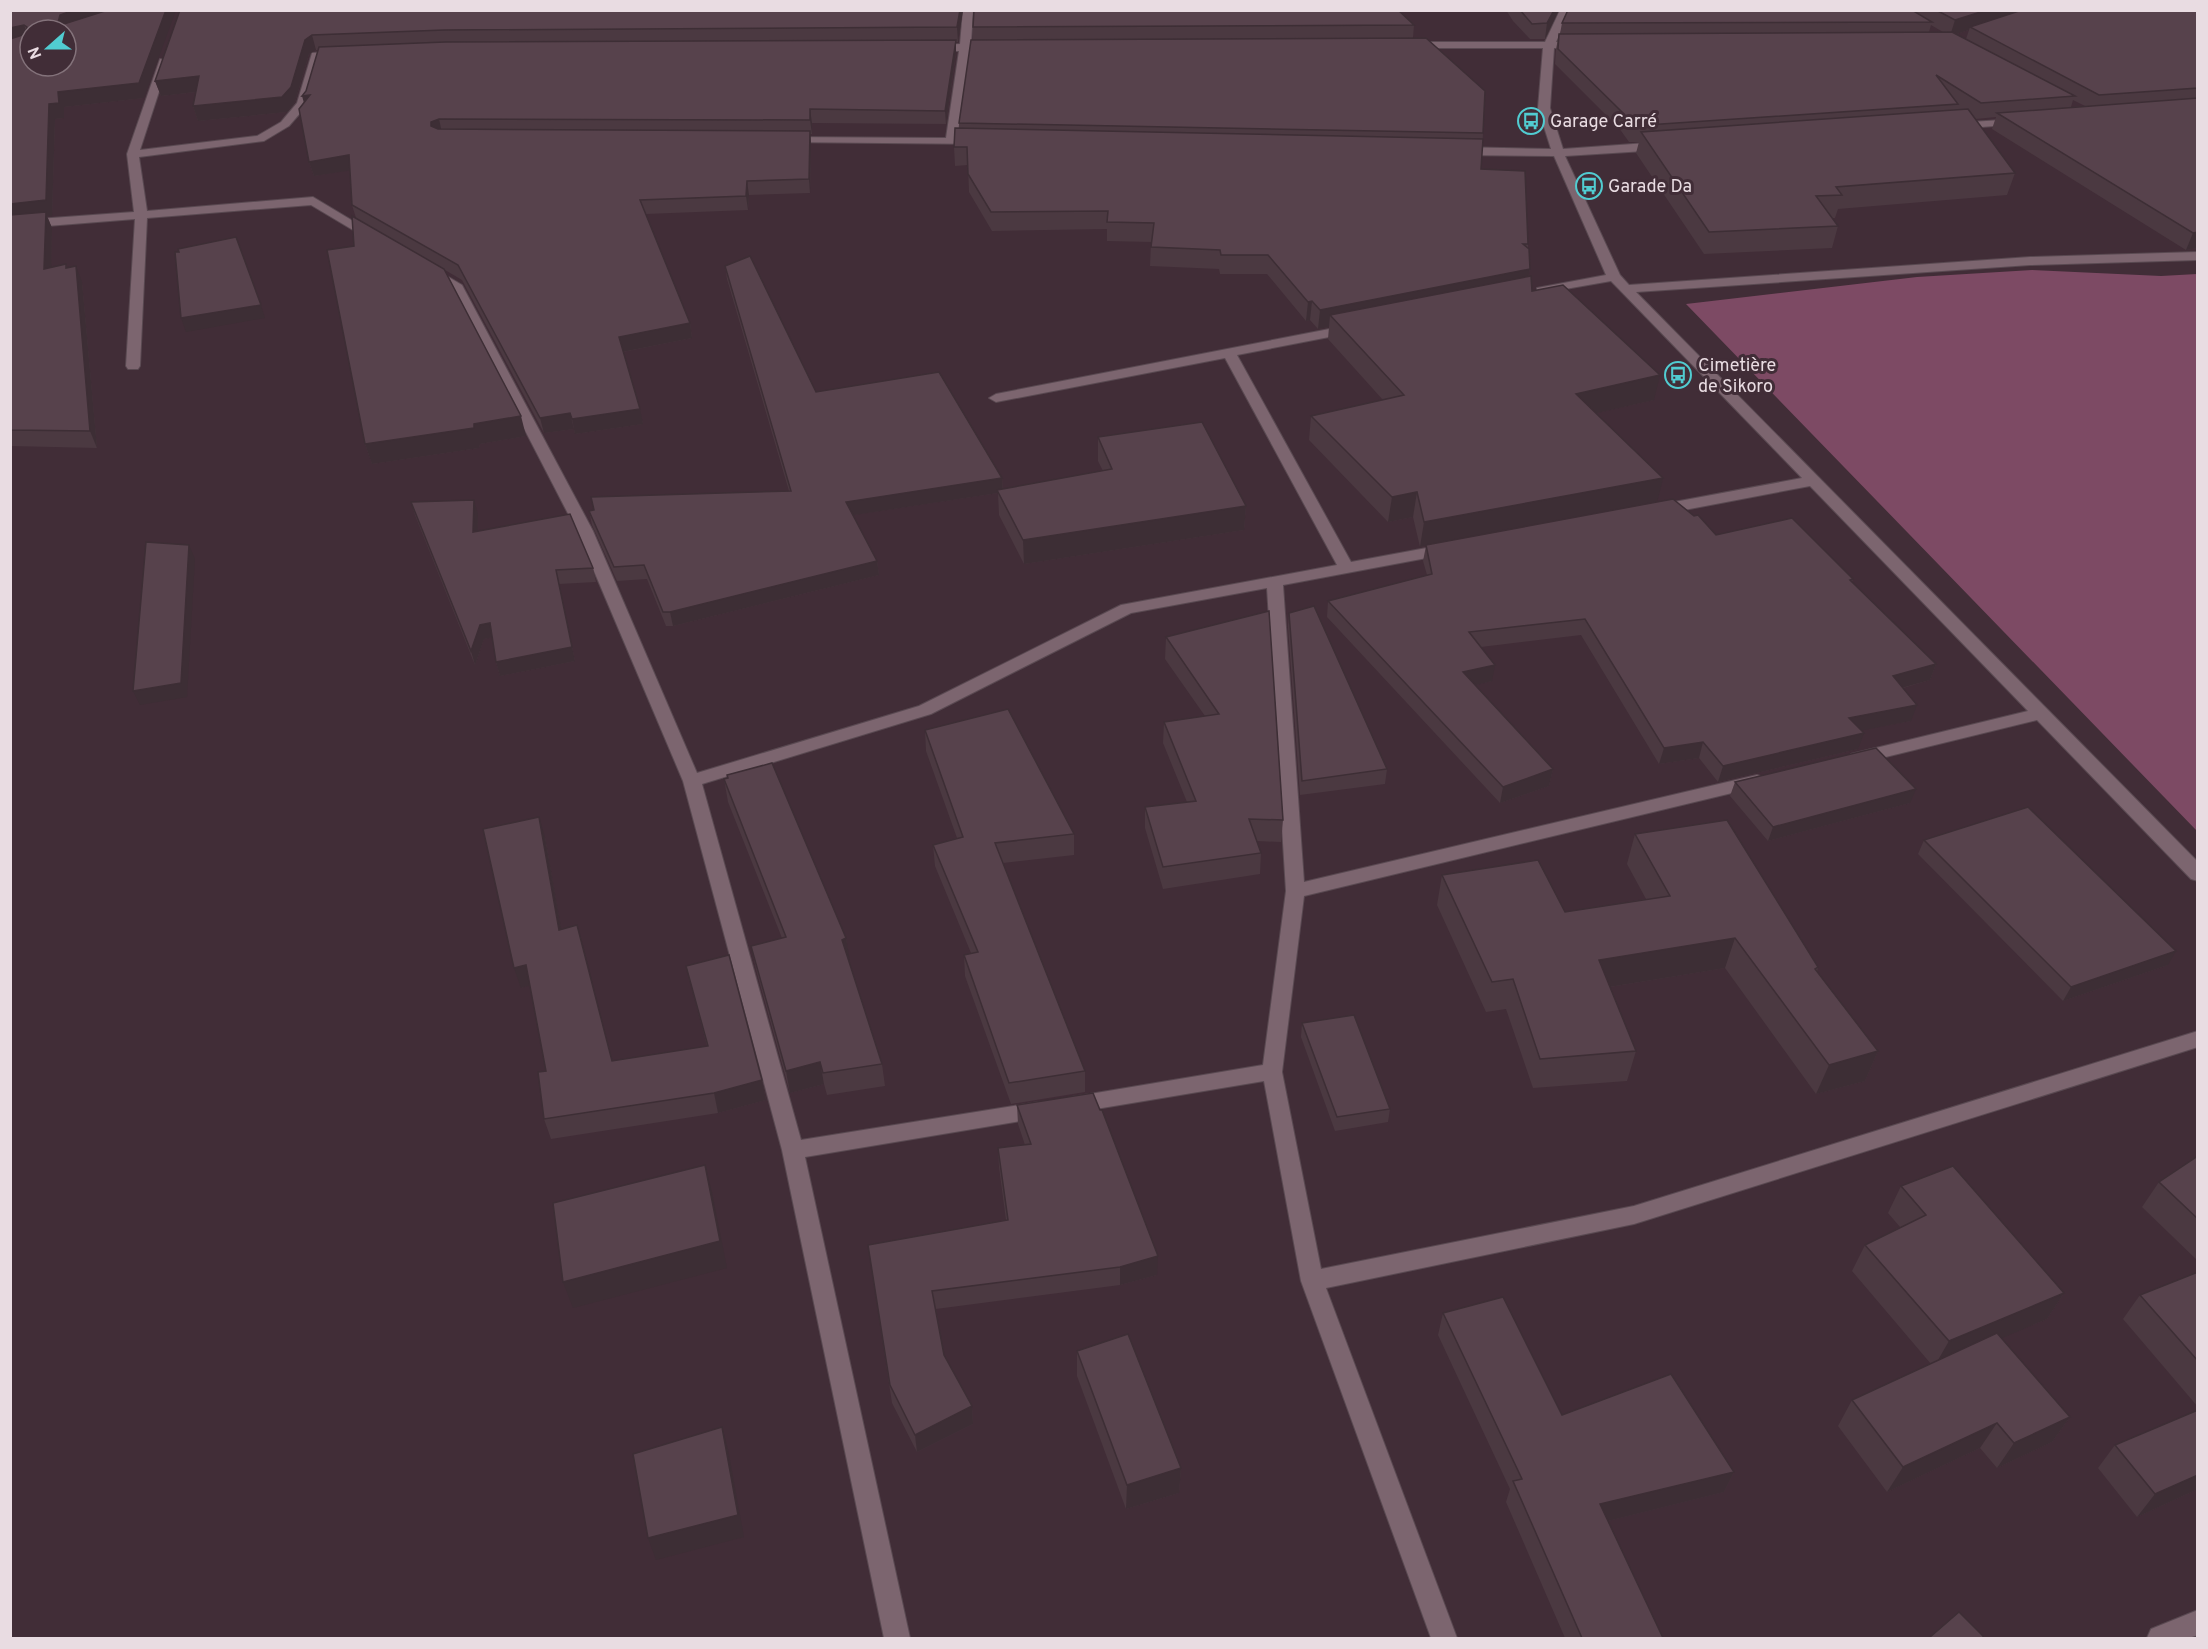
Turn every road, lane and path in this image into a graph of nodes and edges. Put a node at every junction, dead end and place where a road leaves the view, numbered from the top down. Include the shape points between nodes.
1 (968, 10) edge
2 (1565, 10) edge
3 (170, 44) edge
4 (1549, 45) junction
5 (1596, 45) edge
6 (1394, 46) edge
7 (1001, 47) edge
8 (918, 48) edge
9 (966, 48) junction
10 (352, 53) edge
11 (2032, 121) edge
12 (1937, 127) edge
13 (774, 140) edge
14 (951, 141) junction
15 (987, 142) edge
16 (1676, 145) edge
17 (1439, 151) edge
18 (1558, 153) junction
19 (133, 154) junction
20 (141, 215) junction
21 (10, 225) edge
22 (385, 243) edge
23 (2198, 256) edge
24 (415, 261) edge
25 (1614, 277) junction
26 (1627, 290) junction
27 (1533, 293) edge
28 (1369, 325) edge
29 (1230, 353) junction
30 (133, 366) dead end
31 (996, 398) dead end
32 (1812, 481) junction
33 (1637, 514) edge
34 (1463, 546) edge
35 (1346, 568) junction
36 (1275, 582) junction
37 (2039, 714) junction
38 (1841, 761) edge
39 (1772, 778) edge
40 (692, 781) junction
41 (2198, 874) edge
42 (1294, 891) junction
43 (2198, 1039) edge
44 (1272, 1072) junction
45 (793, 1150) junction
46 (1312, 1281) junction
47 (2198, 1622) edge
48 (897, 1638) edge
49 (1444, 1638) edge
50 (2160, 1638) edge

1 - 9 street
2 - 4 street
3 - 19 street
4 - 5 street
4 - 6 street
4 - 18 street via 1544,108
7 - 9 street
8 - 9 street
9 - 14 street
10 - 19 street via 316,55 302,104 285,124 260,140
11 - 12 street
13 - 14 street
14 - 15 street
16 - 18 street
17 - 18 street
18 - 25 street
19 - 20 street
20 - 21 street
20 - 22 street via 313,201
20 - 30 street
23 - 26 street via 2030,261
24 - 40 street via 456,285 585,531
25 - 26 street
25 - 27 street
26 - 32 street
28 - 29 street
29 - 31 street
29 - 35 street
32 - 33 street
32 - 37 street
34 - 35 street
35 - 36 street
36 - 40 street via 1127,609 925,711
36 - 42 street
37 - 38 street
37 - 41 street
39 - 42 street
40 - 45 street
42 - 44 street
43 - 46 street via 1634,1215
44 - 45 street
44 - 46 street
45 - 48 street
46 - 49 street
47 - 50 street

